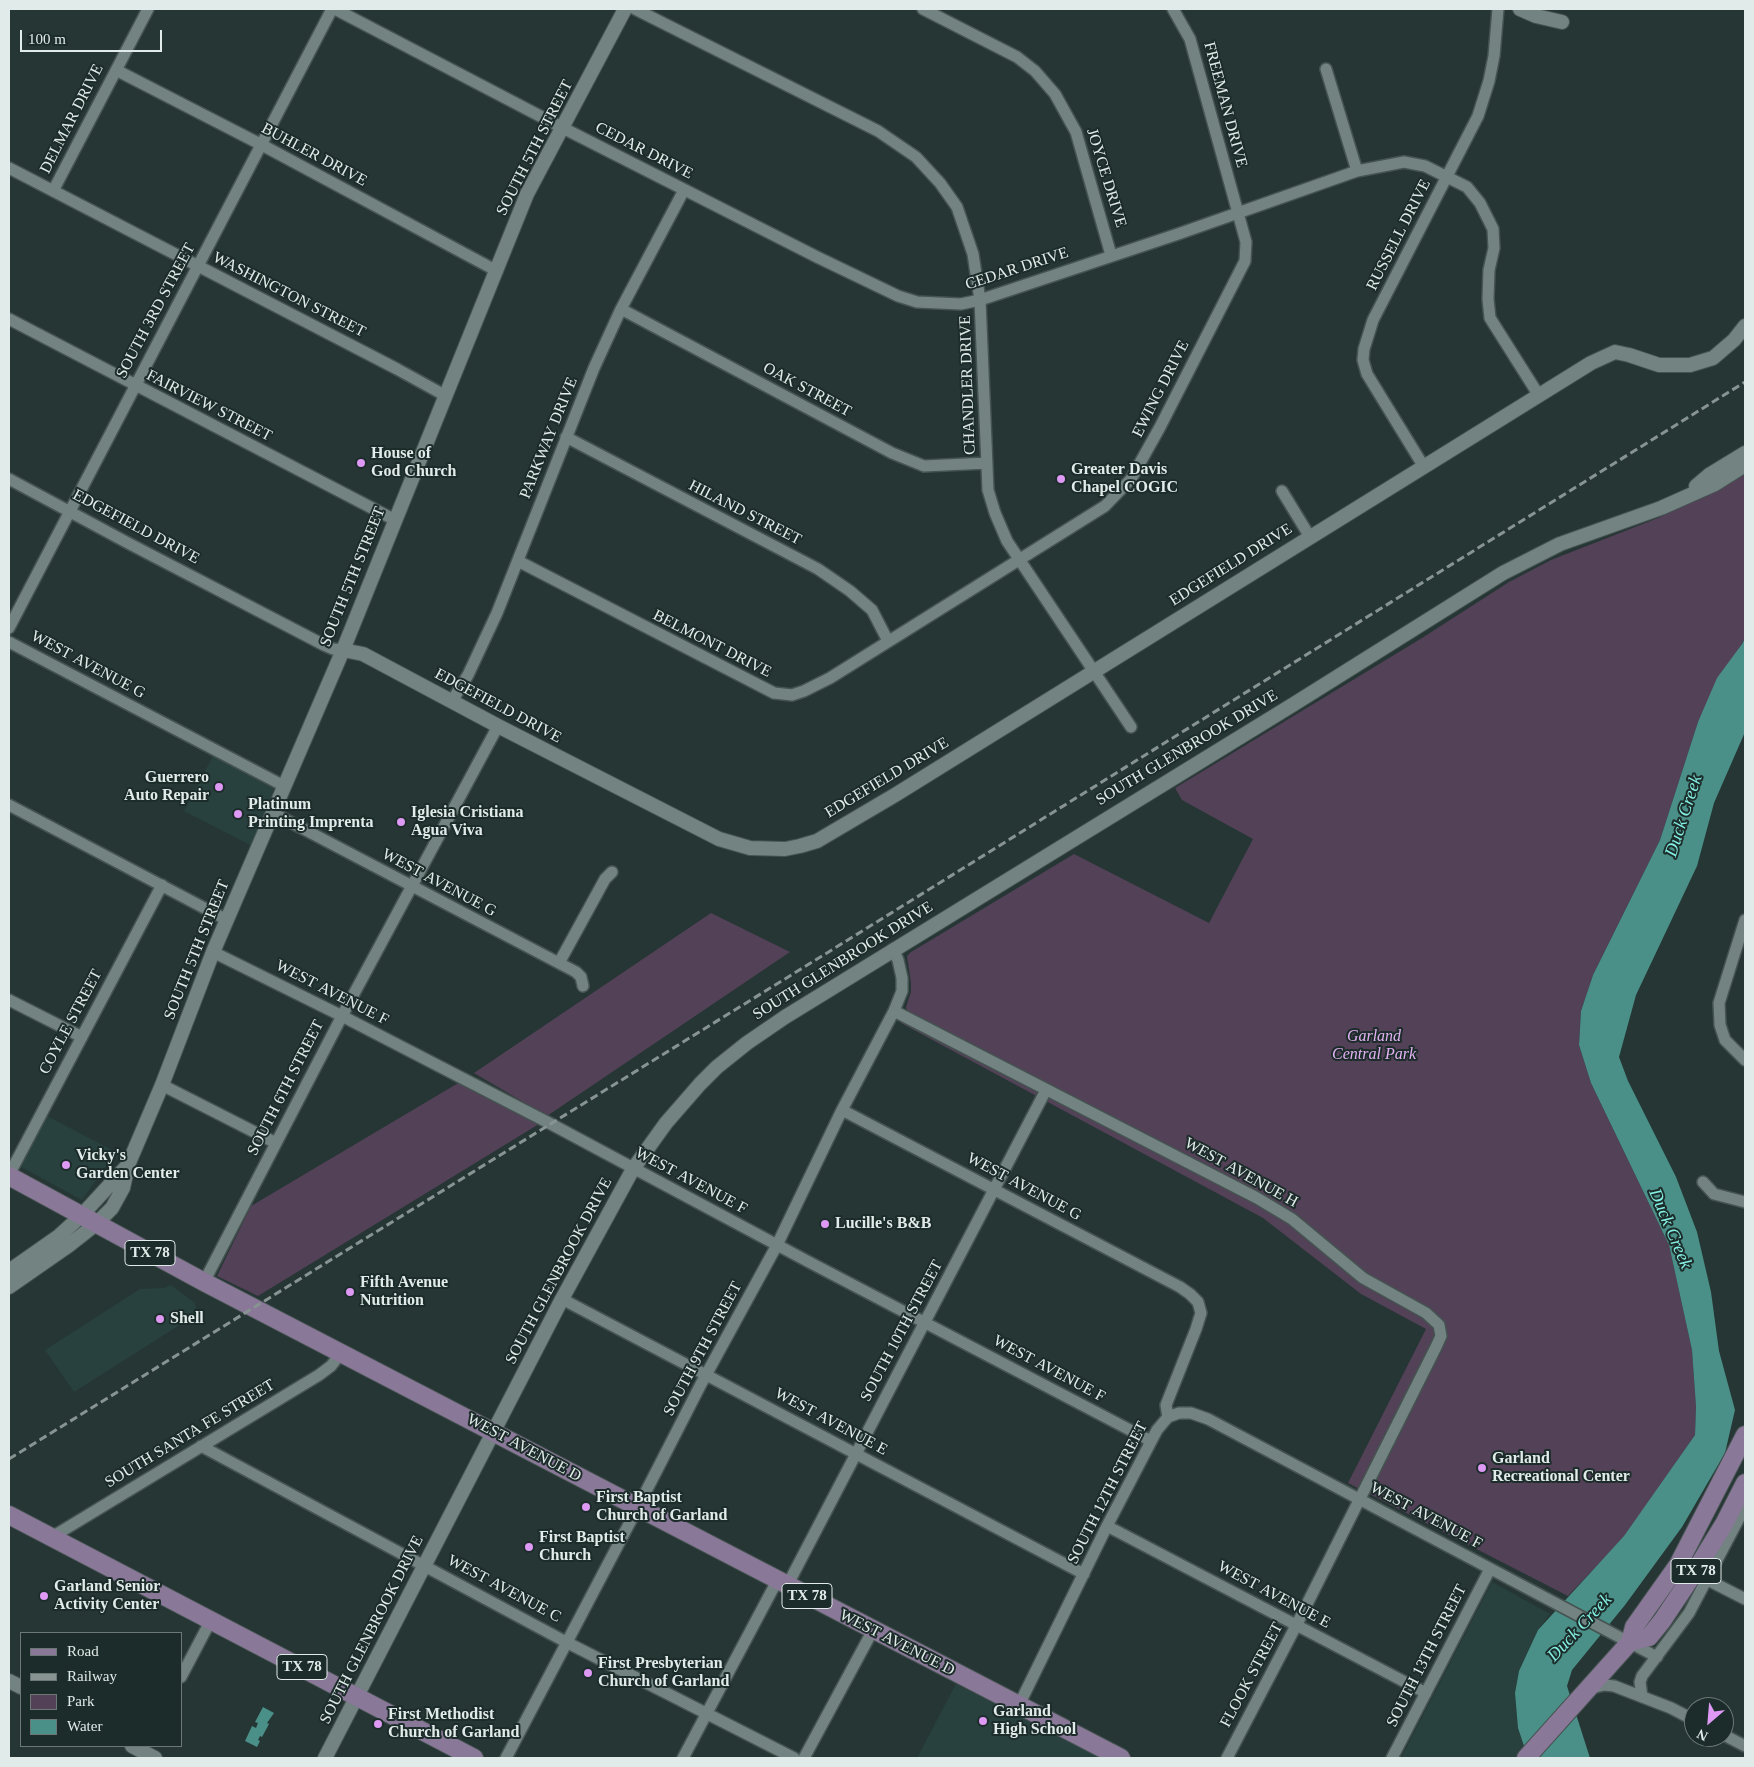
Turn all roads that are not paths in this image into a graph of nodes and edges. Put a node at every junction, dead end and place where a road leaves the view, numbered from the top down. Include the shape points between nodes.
1 (148, 9) edge
2 (334, 9) edge
3 (625, 9) edge
4 (634, 9) edge
5 (923, 9) edge
6 (1173, 9) edge
7 (1498, 9) edge
8 (1520, 9) edge
9 (1562, 22) dead end
10 (1326, 69) dead end
11 (116, 70) junction
12 (563, 128) junction
13 (262, 145) junction
14 (9, 168) edge
15 (1357, 171) junction
16 (1447, 177) junction
17 (684, 190) junction
18 (53, 191) junction
19 (1237, 213) junction
20 (1112, 255) junction
21 (198, 266) junction
22 (496, 271) junction
23 (980, 300) junction
24 (621, 309) junction
25 (9, 319) edge
26 (1745, 326) edge
27 (135, 386) junction
28 (1538, 394) junction
29 (446, 396) junction
30 (566, 437) junction
31 (1744, 460) edge
32 (987, 463) junction
33 (1424, 467) junction
34 (9, 479) edge
35 (1282, 491) dead end
36 (69, 512) junction
37 (395, 520) junction
38 (1310, 537) junction
39 (1020, 560) junction
40 (518, 561) junction
41 (9, 628) edge
42 (888, 641) junction
43 (9, 642) edge
44 (343, 650) junction
45 (1094, 671) junction
46 (452, 701) junction
47 (498, 726) junction
48 (1131, 727) dead end
49 (284, 786) junction
50 (9, 805) edge
51 (273, 813) junction
52 (612, 872) dead end
53 (162, 885) junction
54 (412, 887) junction
55 (227, 920) junction
56 (1745, 920) edge
57 (893, 949) junction
58 (214, 952) junction
59 (559, 963) junction
60 (583, 986) dead end
61 (9, 1000) edge
62 (894, 1011) junction
63 (342, 1016) junction
64 (82, 1037) junction
65 (1745, 1060) edge
66 (162, 1086) junction
67 (1046, 1090) junction
68 (842, 1110) junction
69 (276, 1143) junction
70 (633, 1169) junction
71 (9, 1176) edge
72 (1703, 1182) dead end
73 (994, 1190) junction
74 (1745, 1202) edge
75 (88, 1220) junction
76 (777, 1245) junction
77 (9, 1271) edge
78 (204, 1282) junction
79 (9, 1286) edge
80 (1190, 1294) joint
81 (562, 1299) junction
82 (925, 1322) junction
83 (341, 1353) junction
84 (707, 1376) junction
85 (1168, 1417) junction
86 (494, 1432) junction
87 (1745, 1435) edge
88 (1152, 1441) junction
89 (201, 1446) junction
90 (856, 1454) junction
91 (1745, 1483) edge
92 (1359, 1499) junction
93 (638, 1507) junction
94 (1745, 1507) edge
95 (9, 1514) edge
96 (1107, 1526) junction
97 (52, 1537) junction
98 (425, 1565) junction
99 (1678, 1565) junction
100 (1490, 1569) junction
101 (1084, 1574) junction
102 (1701, 1577) junction
103 (782, 1583) junction
104 (1745, 1598) edge
105 (211, 1620) junction
106 (1296, 1626) junction
107 (872, 1630) junction
108 (566, 1642) junction
109 (1635, 1645) junction
110 (1657, 1657) junction
111 (182, 1674) edge
112 (1426, 1693) junction
113 (1583, 1694) junction
114 (358, 1696) junction
115 (1642, 1697) junction
116 (1019, 1705) junction
117 (707, 1714) junction
118 (1684, 1715) edge
119 (139, 1750) edge
120 (155, 1758) edge
121 (325, 1758) edge
122 (474, 1758) edge
123 (506, 1758) edge
124 (683, 1758) edge
125 (794, 1758) edge
126 (804, 1758) edge
127 (1121, 1758) edge
128 (1227, 1758) edge
129 (1392, 1758) edge
130 (1526, 1758) edge

1 - 11 street, DELMAR DRIVE
2 - 12 street, CEDAR DRIVE
2 - 13 street, SOUTH 3RD STREET
3 - 12 street, SOUTH 5TH STREET
4 - 23 street, CHANDLER DRIVE via 878,131 916,157 957,207 973,254
5 - 20 street, JOYCE DRIVE via 1016,57 1035,71 1055,94 1076,132
6 - 19 street, FREEMAN DRIVE via 1190,39
7 - 16 street, RUSSELL DRIVE via 1494,56 1486,90 1478,116
8 - 9 street
10 - 15 street
11 - 13 street, BUHLER DRIVE
11 - 18 street, DELMAR DRIVE
12 - 17 street, CEDAR DRIVE
12 - 22 street, SOUTH 5TH STREET via 527,194
13 - 21 street, SOUTH 3RD STREET
13 - 22 street, BUHLER DRIVE
14 - 18 street, WASHINGTON STREET
15 - 16 street, CEDAR DRIVE via 1404,162 1425,166
15 - 19 street, CEDAR DRIVE
16 - 28 street, CEDAR DRIVE via 1467,187 1480,203 1493,229 1488,299 1490,318
16 - 33 street, RUSSELL DRIVE via 1373,320 1363,360 1367,374
17 - 23 street, CEDAR DRIVE via 898,296 917,302 961,304
17 - 24 street, PARKWAY DRIVE
18 - 21 street, WASHINGTON STREET
19 - 20 street, CEDAR DRIVE
19 - 39 street, EWING DRIVE via 1246,242 1246,261 1131,479 1105,506
20 - 23 street, CEDAR DRIVE
21 - 27 street, SOUTH 3RD STREET
21 - 29 street, WASHINGTON STREET
22 - 29 street, SOUTH 5TH STREET
23 - 32 street, CHANDLER DRIVE
24 - 30 street, PARKWAY DRIVE
24 - 32 street, OAK STREET via 892,453 924,466
25 - 27 street, FAIRVIEW STREET
26 - 28 street, EDGEFIELD DRIVE via 1713,358 1690,366 1659,365 1614,352
27 - 36 street, SOUTH 3RD STREET
27 - 37 street, FAIRVIEW STREET
28 - 33 street, EDGEFIELD DRIVE
29 - 37 street, SOUTH 5TH STREET
30 - 40 street, PARKWAY DRIVE
30 - 42 street, HILAND STREET via 818,569 872,610
31 - 57 street, SOUTH GLENBROOK DRIVE via 1715,484 1635,518 1560,544 1503,573
32 - 39 street, CHANDLER DRIVE via 988,490 995,513 1007,541
33 - 38 street, EDGEFIELD DRIVE
34 - 36 street, EDGEFIELD DRIVE
35 - 38 street
36 - 41 street, SOUTH 3RD STREET
36 - 44 street, EDGEFIELD DRIVE via 324,645
37 - 44 street, SOUTH 5TH STREET
38 - 45 street, EDGEFIELD DRIVE
39 - 42 street, BELMONT DRIVE
39 - 45 street, CHANDLER DRIVE
40 - 42 street, BELMONT DRIVE via 774,693 792,695 804,691
40 - 46 street, PARKWAY DRIVE via 468,675
43 - 49 street, WEST AVENUE G
44 - 46 street, EDGEFIELD DRIVE via 363,654
44 - 49 street, SOUTH 5TH STREET
45 - 47 street, EDGEFIELD DRIVE via 817,841 785,849 750,848 719,839
45 - 48 street, CHANDLER DRIVE
46 - 47 street, EDGEFIELD DRIVE
47 - 54 street, SOUTH 6TH STREET
49 - 51 street, SOUTH 5TH STREET
50 - 53 street
51 - 54 street, WEST AVENUE G
51 - 55 street, SOUTH 5TH STREET
52 - 59 street
53 - 55 street
53 - 64 street, COYLE STREET
54 - 59 street, WEST AVENUE G
54 - 63 street, SOUTH 6TH STREET
55 - 58 street, SOUTH 5TH STREET
56 - 65 street via 1719,1003 1720,1025 1725,1040
57 - 62 street, SOUTH 9TH STREET via 902,978 902,991
57 - 70 street, SOUTH GLENBROOK DRIVE via 785,1017 717,1067 666,1123
58 - 63 street, WEST AVENUE F
58 - 66 street, SOUTH 5TH STREET
59 - 60 street, WEST AVENUE G via 576,972
61 - 64 street
62 - 67 street, WEST AVENUE H
62 - 68 street, SOUTH 9TH STREET
63 - 69 street, SOUTH 6TH STREET
63 - 70 street, WEST AVENUE F
64 - 71 street, COYLE STREET
66 - 69 street
66 - 75 street, SOUTH 5TH STREET via 128,1165
67 - 73 street, SOUTH 10TH STREET
67 - 92 street, WEST AVENUE H via 1257,1198 1292,1219 1363,1278 1426,1313 1439,1325 1441,1336 1436,1347
68 - 73 street, WEST AVENUE G
68 - 76 street, SOUTH 9TH STREET
69 - 78 street, SOUTH 6TH STREET
70 - 76 street, WEST AVENUE F
70 - 81 street, SOUTH GLENBROOK DRIVE
71 - 75 main road, WEST AVENUE D / TX 78
72 - 74 street via 1714,1194
73 - 80 street, WEST AVENUE G
73 - 82 street, SOUTH 10TH STREET
75 - 77 street, SOUTH 5TH STREET
75 - 78 main road, WEST AVENUE D / TX 78
75 - 79 street, SOUTH 5TH STREET via 61,1251
76 - 82 street, WEST AVENUE F
76 - 84 street, SOUTH 9TH STREET
78 - 83 main road, WEST AVENUE D / TX 78
80 - 85 street, SOUTH 12TH STREET via 1198,1302 1201,1313 1166,1405
81 - 84 street, WEST AVENUE E
81 - 86 street, SOUTH GLENBROOK DRIVE
82 - 88 street, WEST AVENUE F
82 - 90 street, SOUTH 10TH STREET
83 - 86 main road, WEST AVENUE D / TX 78
83 - 89 street, SOUTH SANTA FE STREET via 319,1375
84 - 90 street, WEST AVENUE E
84 - 93 street, SOUTH 9TH STREET
85 - 88 street, SOUTH 12TH STREET
85 - 92 street, WEST AVENUE F via 1191,1413 1208,1419
86 - 93 main road, WEST AVENUE D / TX 78
86 - 98 street, SOUTH GLENBROOK DRIVE
87 - 99 main road, TX 78
88 - 96 street, SOUTH 12TH STREET
89 - 97 street, SOUTH SANTA FE STREET
89 - 98 street, WEST AVENUE C
90 - 101 street, WEST AVENUE E
90 - 103 street, SOUTH 10TH STREET
91 - 102 main road, TX 78
92 - 100 street, WEST AVENUE F
92 - 106 street, FLOOK STREET
93 - 103 main road, WEST AVENUE D / TX 78
93 - 108 street, SOUTH 9TH STREET
94 - 102 street
95 - 97 main road, TX 78
96 - 101 street, SOUTH 12TH STREET
96 - 106 street, WEST AVENUE E
97 - 105 main road, TX 78
98 - 108 street, WEST AVENUE C
98 - 114 street, SOUTH GLENBROOK DRIVE
99 - 102 street
99 - 109 main road, TX 78 via 1634,1627
100 - 109 street, WEST AVENUE F
100 - 112 street, SOUTH 13TH STREET
101 - 116 street, SOUTH 12TH STREET
102 - 104 street
102 - 109 main road, TX 78 via 1649,1637
102 - 110 street via 1689,1613
103 - 107 main road, WEST AVENUE D / TX 78
103 - 117 street, SOUTH 10TH STREET
105 - 111 street
105 - 114 main road, TX 78
106 - 112 street, WEST AVENUE E
106 - 128 street, FLOOK STREET
107 - 116 main road, WEST AVENUE D / TX 78
107 - 126 street
108 - 117 street, WEST AVENUE C
108 - 123 street, SOUTH 9TH STREET
109 - 110 street, WEST AVENUE F
109 - 113 main road, TX 78
110 - 115 street via 1642,1676
112 - 129 street, SOUTH 13TH STREET
113 - 115 street via 1604,1685
113 - 130 main road, TX 78
114 - 121 street, SOUTH GLENBROOK DRIVE
114 - 122 main road, TX 78
115 - 118 street
116 - 127 main road, WEST AVENUE D / TX 78
117 - 124 street, SOUTH 10TH STREET
117 - 125 street, WEST AVENUE C
119 - 120 street

